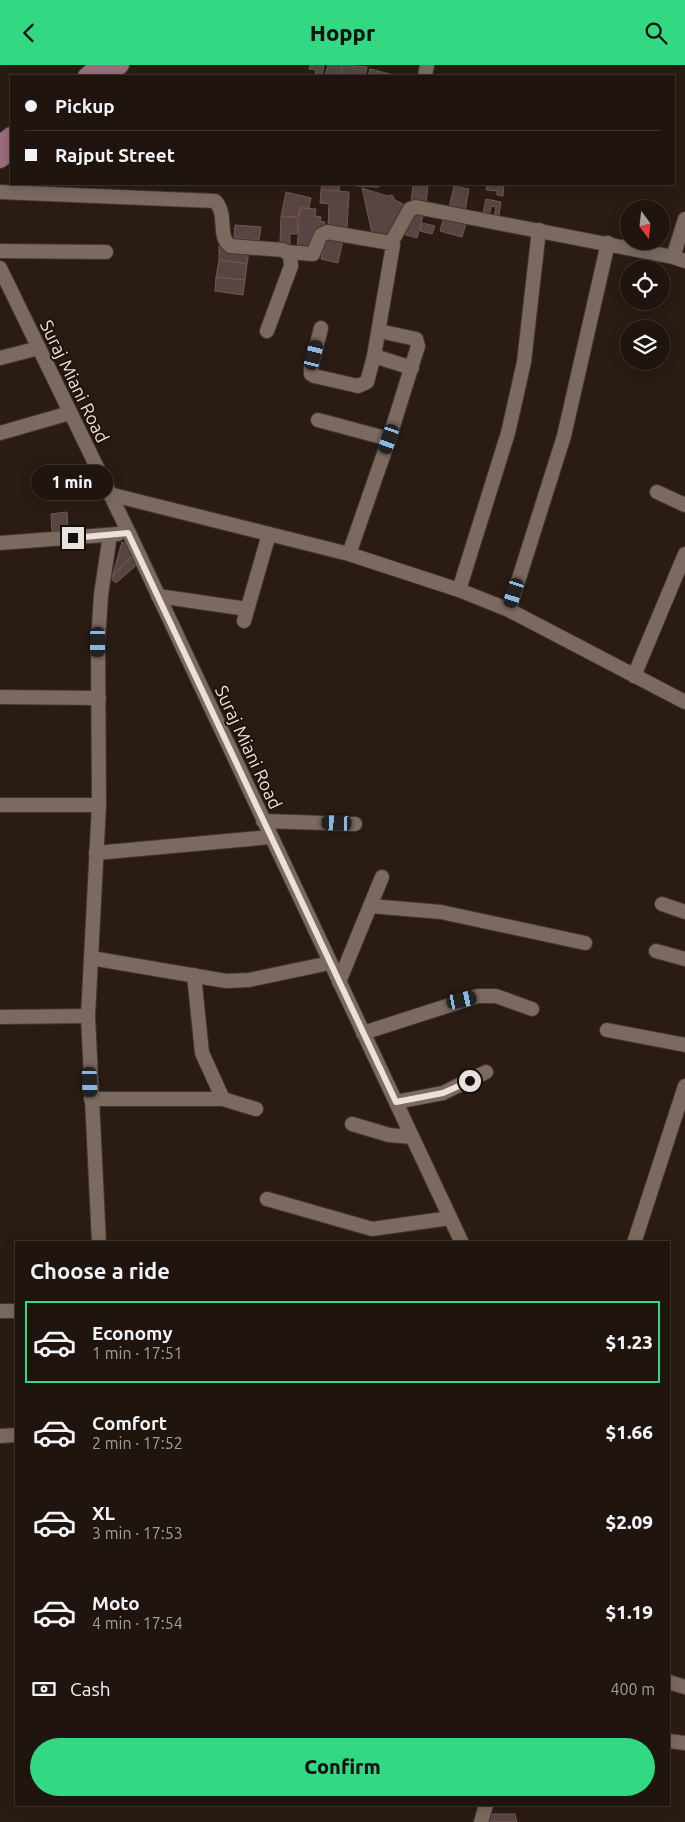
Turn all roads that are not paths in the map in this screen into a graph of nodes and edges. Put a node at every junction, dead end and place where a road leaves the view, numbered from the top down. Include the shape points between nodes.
1 (101, 65) edge
2 (120, 65) edge
3 (88, 75) edge
4 (107, 75) edge
5 (10, 137) edge
6 (0, 145) edge
7 (10, 151) edge
8 (0, 159) edge
9 (0, 192) edge
10 (685, 219) edge
11 (539, 230) junction
12 (391, 243) junction
13 (608, 243) junction
14 (0, 251) edge
15 (106, 252) dead end
16 (288, 252) junction
17 (679, 259) edge
18 (0, 268) edge
19 (321, 328) dead end
20 (267, 331) dead end
21 (379, 331) junction
22 (39, 347) junction
23 (374, 356) junction
24 (0, 358) edge
25 (412, 368) junction
26 (70, 413) junction
27 (318, 420) dead end
28 (0, 433) edge
29 (389, 439) junction
30 (657, 492) dead end
31 (110, 494) junction
32 (685, 505) edge
33 (128, 533) junction
34 (269, 534) junction
35 (110, 535) junction
36 (0, 543) edge
37 (349, 554) junction
38 (685, 554) edge
39 (460, 590) junction
40 (158, 596) junction
41 (509, 610) junction
42 (634, 676) junction
43 (0, 697) edge
44 (98, 698) junction
45 (685, 702) edge
46 (0, 805) edge
47 (99, 805) junction
48 (263, 821) junction
49 (355, 824) dead end
50 (271, 837) junction
51 (96, 853) junction
52 (382, 877) dead end
53 (662, 904) dead end
54 (370, 907) junction
55 (685, 912) edge
56 (585, 943) dead end
57 (656, 951) dead end
58 (91, 958) junction
59 (685, 959) edge
60 (330, 963) junction
61 (194, 975) junction
62 (339, 983) junction
63 (532, 1009) dead end
64 (88, 1016) junction
65 (0, 1017) edge
66 (607, 1030) dead end
67 (363, 1033) junction
68 (685, 1045) edge
69 (486, 1072) dead end
70 (685, 1086) edge
71 (91, 1099) junction
72 (223, 1099) junction
73 (396, 1102) junction
74 (256, 1109) dead end
75 (352, 1124) dead end
76 (412, 1137) junction
77 (267, 1199) dead end
78 (450, 1218) junction
79 (99, 1241) edge
80 (461, 1241) edge
81 (635, 1241) edge
82 (0, 1311) edge
83 (15, 1311) edge
84 (15, 1435) edge
85 (0, 1436) edge
86 (670, 1682) edge
87 (685, 1687) edge
88 (670, 1741) edge
89 (685, 1743) edge
90 (486, 1806) edge
91 (481, 1822) edge

1 - 3 main road
2 - 4 main road
5 - 6 main road
7 - 8 main road
9 - 16 street via 215,201 222,211 225,239 230,246
10 - 17 street
11 - 12 street via 416,207 410,209
11 - 13 street
11 - 39 street via 524,362 510,424
12 - 16 street via 327,232 320,235 313,254
12 - 21 street via 394,247
13 - 17 street
13 - 41 street via 564,436
14 - 15 street
16 - 20 street via 291,266
18 - 22 street, Suraj Miani Road
19 - 23 street via 311,368 314,377 363,385 367,382
21 - 23 street
21 - 25 street via 418,341
22 - 24 street
22 - 26 street, Suraj Miani Road
23 - 25 street
25 - 29 street
26 - 28 street
26 - 31 street, Suraj Miani Road
27 - 29 street
29 - 37 street
30 - 32 street
31 - 33 street, Suraj Miani Road
31 - 34 street
33 - 35 street
33 - 40 street, Suraj Miani Road
34 - 37 street
34 - 40 street via 245,615
35 - 36 street
35 - 44 street via 101,595
37 - 39 street
38 - 42 street
39 - 41 street
40 - 48 street, Suraj Miani Road
41 - 42 street
42 - 45 street
43 - 44 street
44 - 47 street
46 - 47 street
47 - 51 street
48 - 49 street
48 - 50 street, Suraj Miani Road
50 - 51 street
50 - 60 street, Suraj Miani Road
51 - 58 street
52 - 54 street
53 - 55 street
54 - 56 street via 441,912
54 - 62 street
57 - 59 street
58 - 61 street
58 - 64 street
60 - 61 street via 249,979 226,981
60 - 62 street, Suraj Miani Road
61 - 72 street via 202,1053
62 - 67 street, Suraj Miani Road
63 - 67 street via 496,996 478,997
64 - 65 street
64 - 71 street
66 - 68 street
67 - 73 street, Suraj Miani Road
69 - 73 street via 443,1093
70 - 81 street
71 - 72 street
71 - 79 street
72 - 74 street
73 - 76 street, Suraj Miani Road
75 - 76 street via 397,1137
76 - 78 street, Suraj Miani Road
77 - 78 street via 372,1229
78 - 80 street, Suraj Miani Road
82 - 83 street
84 - 85 street
86 - 87 street
88 - 89 street
90 - 91 street

